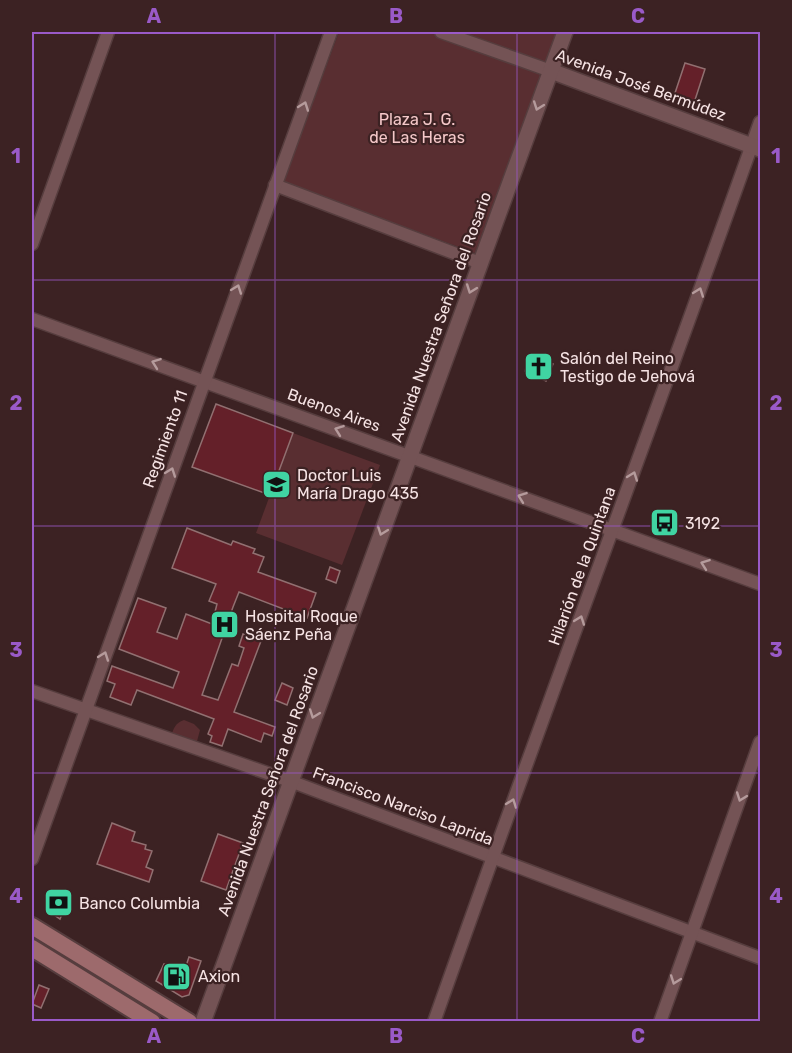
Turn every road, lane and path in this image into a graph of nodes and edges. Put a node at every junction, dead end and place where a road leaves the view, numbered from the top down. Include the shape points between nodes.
1 (108, 32) edge
2 (331, 32) edge
3 (441, 32) edge
4 (565, 32) edge
5 (551, 71) junction
6 (760, 122) edge
7 (756, 147) edge
8 (275, 185) junction
9 (32, 244) edge
10 (480, 263) junction
11 (32, 319) edge
12 (204, 380) junction
13 (409, 455) junction
14 (613, 531) junction
15 (760, 584) edge
16 (32, 691) edge
17 (84, 711) junction
18 (760, 742) edge
19 (290, 781) junction
20 (492, 858) junction
21 (32, 859) edge
22 (32, 926) edge
23 (692, 933) junction
24 (32, 948) edge
25 (760, 958) edge
26 (152, 1022) edge
27 (189, 1022) edge
28 (203, 1022) edge
29 (434, 1022) edge
30 (660, 1022) edge

1 - 9 street
8 -> 2 street, Regimiento 11
3 - 5 street, Avenida José Bermúdez
4 - 5 street, Avenida Nuestra Señora del Rosario
5 - 7 street, Avenida José Bermúdez
5 -> 10 street, Avenida Nuestra Señora del Rosario
6 - 7 street, Hilarión de la Quintana
14 -> 7 street, Hilarión de la Quintana
8 - 10 street
12 -> 8 street, Regimiento 11
10 -> 13 street, Avenida Nuestra Señora del Rosario
12 -> 11 street, Buenos Aires
13 -> 12 street, Buenos Aires
17 -> 12 street, Regimiento 11
14 -> 13 street, Buenos Aires
13 -> 19 street, Avenida Nuestra Señora del Rosario
15 -> 14 street, Buenos Aires
20 -> 14 street, Hilarión de la Quintana
16 - 17 street, Francisco Narciso Laprida
17 - 19 street, Francisco Narciso Laprida
17 - 21 street, Regimiento 11
18 -> 23 street
19 - 20 street, Francisco Narciso Laprida
19 - 28 street, Avenida Nuestra Señora del Rosario
20 - 23 street, Francisco Narciso Laprida
20 - 29 street, Hilarión de la Quintana
22 - 27 main road
23 - 25 street, Francisco Narciso Laprida
23 -> 30 street
24 - 26 main road

